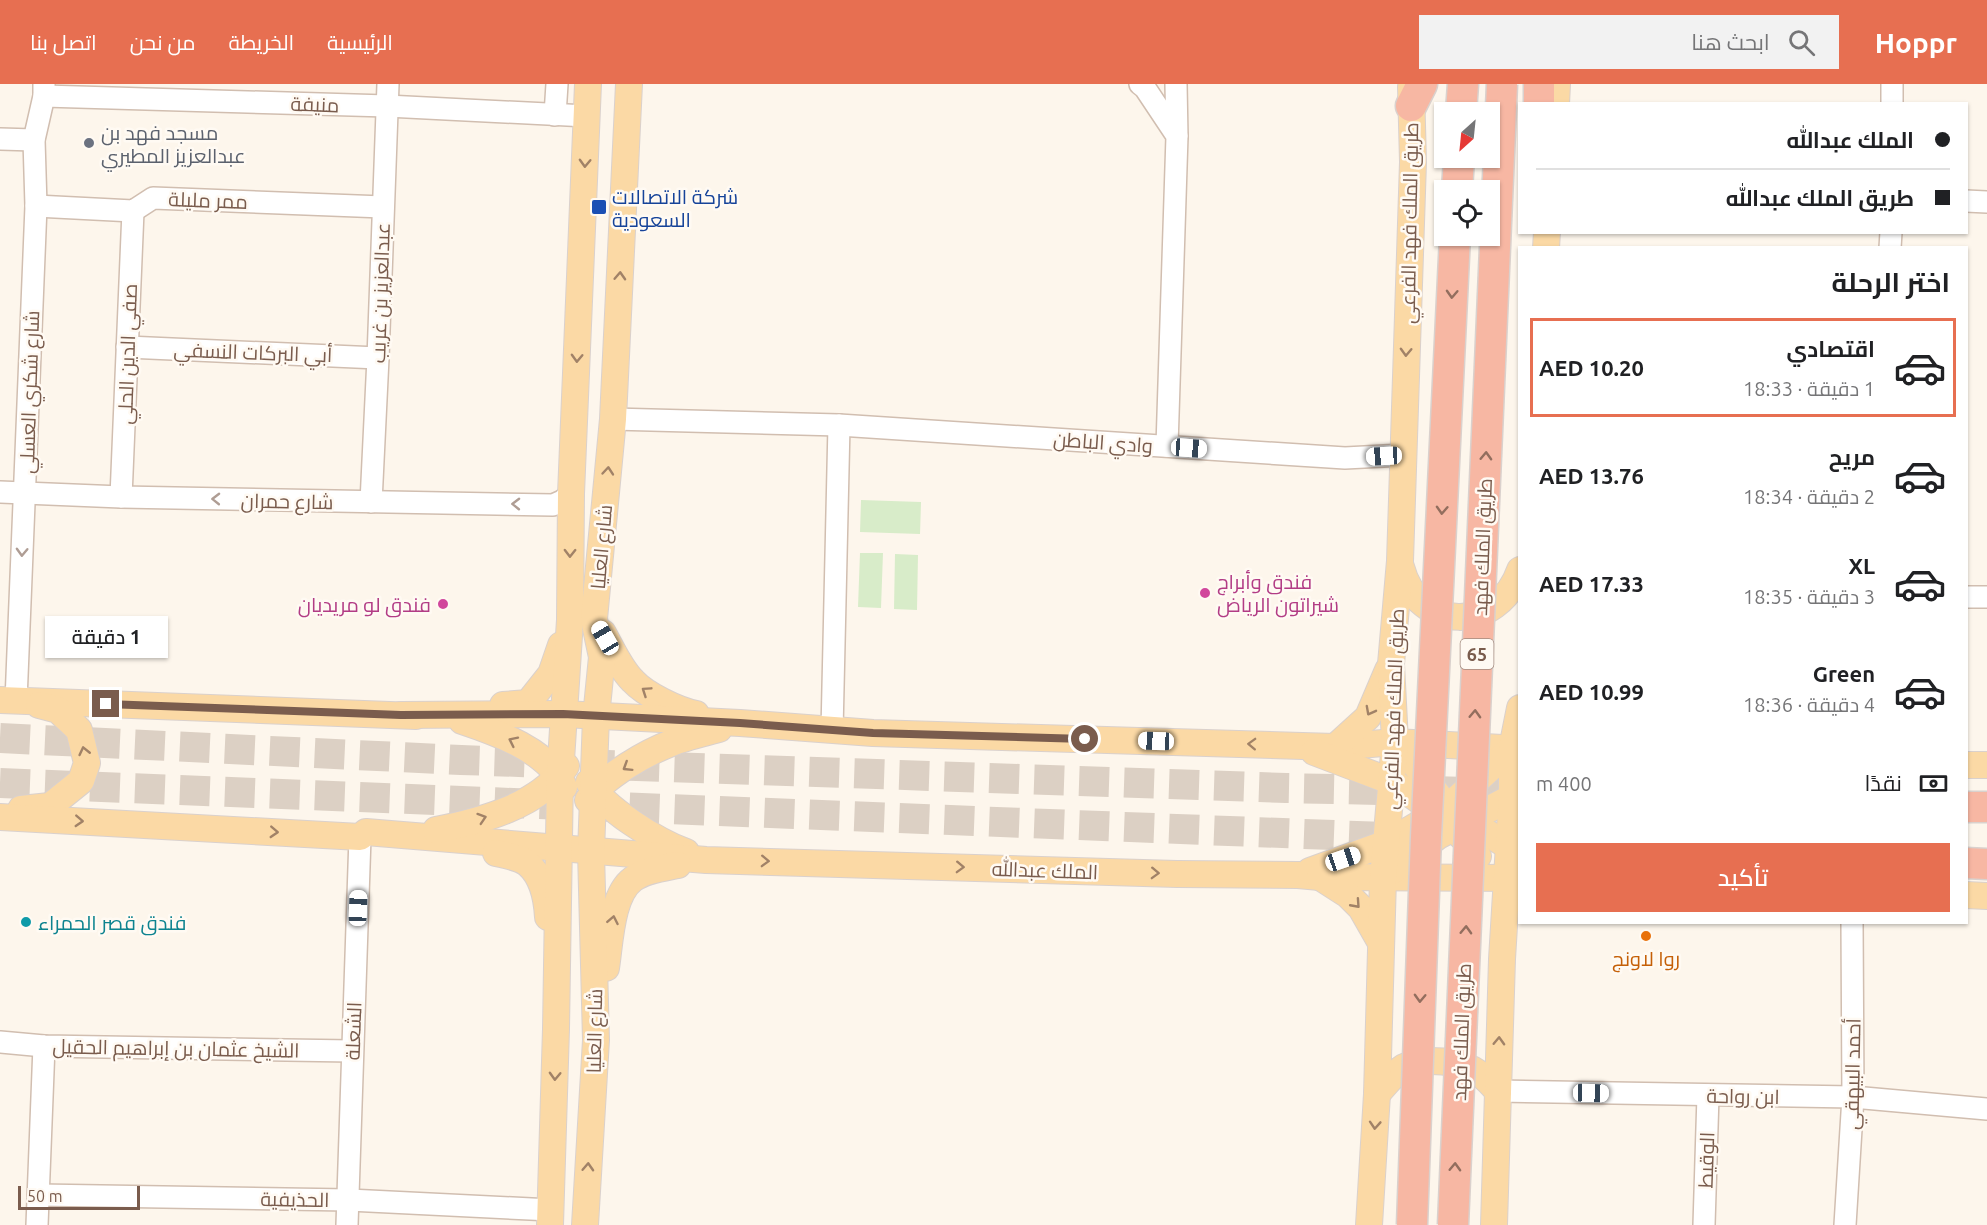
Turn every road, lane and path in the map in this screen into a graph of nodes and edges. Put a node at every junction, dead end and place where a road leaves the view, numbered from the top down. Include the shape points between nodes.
1 (388, 84) edge
2 (557, 84) edge
3 (588, 84) edge
4 (629, 84) edge
5 (1140, 84) edge
6 (1176, 84) edge
7 (1463, 84) edge
8 (1502, 84) edge
9 (1539, 84) edge
10 (1557, 84) edge
11 (1892, 84) edge
12 (44, 90) edge
13 (1415, 91) edge
14 (1462, 102) edge
15 (1539, 102) edge
16 (1556, 102) edge
17 (1892, 102) edge
18 (387, 106) junction
19 (555, 115) junction
20 (587, 116) junction
21 (1177, 136) junction
22 (0, 139) edge
23 (34, 140) junction
24 (1968, 201) edge
25 (1987, 202) edge
26 (36, 206) junction
27 (382, 207) junction
28 (133, 211) junction
29 (1455, 246) edge
30 (127, 347) junction
31 (378, 358) junction
32 (613, 419) junction
33 (839, 425) junction
34 (1167, 447) junction
35 (1403, 455) junction
36 (0, 492) edge
37 (25, 493) junction
38 (571, 494) junction
39 (121, 497) junction
40 (371, 502) junction
41 (1400, 561) junction
42 (1518, 575) edge
43 (1968, 597) edge
44 (1987, 597) edge
45 (582, 619) junction
46 (1391, 664) junction
47 (8, 700) edge
48 (563, 714) junction
49 (401, 715) junction
50 (596, 717) junction
51 (740, 723) junction
52 (1518, 728) edge
53 (832, 731) junction
54 (1395, 742) junction
55 (1297, 746) junction
56 (1335, 747) junction
57 (1516, 749) edge
58 (577, 750) junction
59 (1968, 765) edge
60 (1987, 765) edge
61 (560, 776) junction
62 (1393, 782) junction
63 (594, 791) junction
64 (1516, 794) edge
65 (1968, 807) edge
66 (1987, 807) edge
67 (0, 811) edge
68 (0, 817) edge
69 (1451, 817) junction
70 (576, 818) junction
71 (405, 835) junction
72 (360, 837) junction
73 (1387, 843) junction
74 (560, 849) junction
75 (1514, 851) edge
76 (591, 852) junction
77 (706, 860) junction
78 (1968, 863) edge
79 (1987, 864) edge
80 (1309, 876) junction
81 (1383, 878) junction
82 (1506, 878) edge
83 (1968, 895) edge
84 (1987, 896) edge
85 (1518, 919) edge
86 (1852, 924) edge
87 (1381, 943) junction
88 (1502, 959) junction
89 (556, 1029) junction
90 (596, 1040) junction
91 (0, 1042) edge
92 (44, 1046) junction
93 (352, 1051) junction
94 (1498, 1091) junction
95 (1377, 1094) junction
96 (1708, 1095) junction
97 (1853, 1097) junction
98 (1987, 1109) edge
99 (39, 1195) junction
100 (349, 1200) junction
101 (551, 1217) edge
102 (37, 1225) edge
103 (347, 1225) edge
104 (585, 1225) edge
105 (1369, 1225) edge
106 (1412, 1225) edge
107 (1453, 1225) edge
108 (1494, 1225) edge
109 (1704, 1225) edge
110 (1845, 1225) edge

1 - 18 street, عبدالعزيز بن غريب
2 - 19 street
3 - 20 main road, شارع العليا
32 -> 4 main road, شارع العليا
5 - 21 street
6 - 21 street
7 - 14 highway
107 -> 8 highway, طريق الملك فهد / 65, bridge
9 - 15 highway
10 - 16 main road
11 - 17 street
12 - 18 street, منيفة
12 - 23 street, شارع شكري العسلي
13 -> 35 main road, طريق الملك فهد الفرعي
18 - 19 street, منيفة
18 - 27 street, عبدالعزيز بن غريب
19 - 20 street, منيفة
20 -> 38 main road, شارع العليا
21 - 34 street
22 - 23 street
23 - 26 street, شارع شكري العسلي
24 - 25 street
26 - 28 street, ممر مليلة
26 - 37 street, شارع شكري العسلي
27 - 28 street, ممر مليلة via 153,198
27 - 31 street, عبدالعزيز بن غريب
28 - 30 street, صفي الدين الحلي
29 -> 106 highway, طريق الملك فهد / 65, bridge via 1426,825
30 - 31 street, أبي البركات النسفي
30 - 39 street, صفي الدين الحلي
31 - 40 street, عبدالعزيز بن غريب
32 - 33 street, وادي الباطن
45 -> 32 main road, شارع العليا
33 - 34 street, وادي الباطن
33 - 53 street
34 - 35 street, وادي الباطن via 1345,458
35 - 41 main road, طريق الملك فهد الفرعي
36 - 37 street, شارع حمران
37 - 39 street, شارع حمران
37 -> 47 street, شارع شكري العسلي
38 -> 40 street, شارع حمران via 553,505
38 -> 45 main road, شارع العليا
40 -> 39 street, شارع حمران
41 - 42 main road via 1405,582 1415,597 1444,615 1461,617 1494,607 1507,595
41 - 46 main road, طريق الملك فهد الفرعي
43 - 44 street
45 - 48 main road, شارع العليا
45 - 49 main road via 551,674 528,703
45 - 50 main road, شارع العليا via 602,657
51 -> 45 main road via 686,712 660,700 634,682
46 - 54 main road, طريق الملك فهد الفرعي
46 -> 56 main road via 1368,717
47 - 49 main road
67 -> 47 main road via 50,806 81,781 87,763 79,730 58,710
48 - 49 main road
48 - 50 main road
48 - 58 main road
48 - 61 main road, شارع العليا
61 -> 49 main road via 520,743 498,734 455,719
50 - 51 main road
50 - 58 main road
50 - 63 main road, شارع العليا
51 - 53 main road
51 -> 63 main road via 673,742
52 - 57 main road
55 -> 53 main road
54 - 56 main road
54 - 57 main road
54 - 62 main road, طريق الملك فهد الفرعي
54 - 69 main road
55 - 56 main road
55 - 62 main road
57 - 64 main road
57 - 69 main road
58 - 61 main road
58 - 63 main road
59 - 60 main road
61 - 70 main road
71 -> 61 main road via 463,825 507,810
61 - 74 main road, شارع العليا
62 - 69 main road
62 - 73 main road, طريق الملك فهد الفرعي
63 - 70 main road
63 - 76 main road, شارع العليا
63 - 77 main road via 666,845
64 - 69 main road
64 - 75 main road
65 - 66 highway
68 -> 72 main road
69 - 73 main road
69 - 75 main road
69 - 81 main road via 1438,836
69 - 82 main road via 1472,846
70 - 74 main road
70 - 76 main road
71 - 72 main road via 366,832
71 - 74 main road
71 - 89 main road via 528,863 547,898
72 - 93 street, الشعلة
73 - 80 main road
73 - 81 main road, طريق الملك فهد الفرعي
74 - 76 main road
74 - 89 main road, شارع العليا
75 - 82 main road
76 - 77 main road
76 - 90 main road, شارع العليا
77 -> 80 main road, الملك عبدالله
90 -> 77 main road via 614,914 622,891 633,879 653,870
78 - 79 highway
80 - 81 main road, الملك عبدالله
80 -> 87 main road via 1348,895 1361,908
81 - 82 main road, الملك عبدالله
81 - 87 main road, طريق الملك فهد الفرعي
82 - 88 main road
83 - 84 main road
85 - 88 main road
86 - 97 street, أحمد البيهقي
87 - 95 main road, طريق الملك فهد الفرعي
94 -> 88 main road
89 -> 101 main road, شارع العليا
104 -> 90 main road, شارع العليا
91 - 92 street, الشيخ عثمان بن إبراهيم الحقيل
92 - 93 street, الشيخ عثمان بن إبراهيم الحقيل
92 - 99 street
93 - 100 street, الشعلة
94 - 95 main road via 1467,1067 1432,1060 1402,1068
94 - 96 street, ابن رواحة
94 - 108 main road
95 -> 105 main road, طريق الملك فهد الفرعي
96 - 97 street, ابن رواحة
96 - 109 street, الوقيط
97 - 98 street, ابن رواحة
97 - 110 street, أحمد البيهقي
99 - 100 street, الحذيفية
99 - 102 street
100 - 101 street, الحذيفية
100 - 103 street, الشعلة

